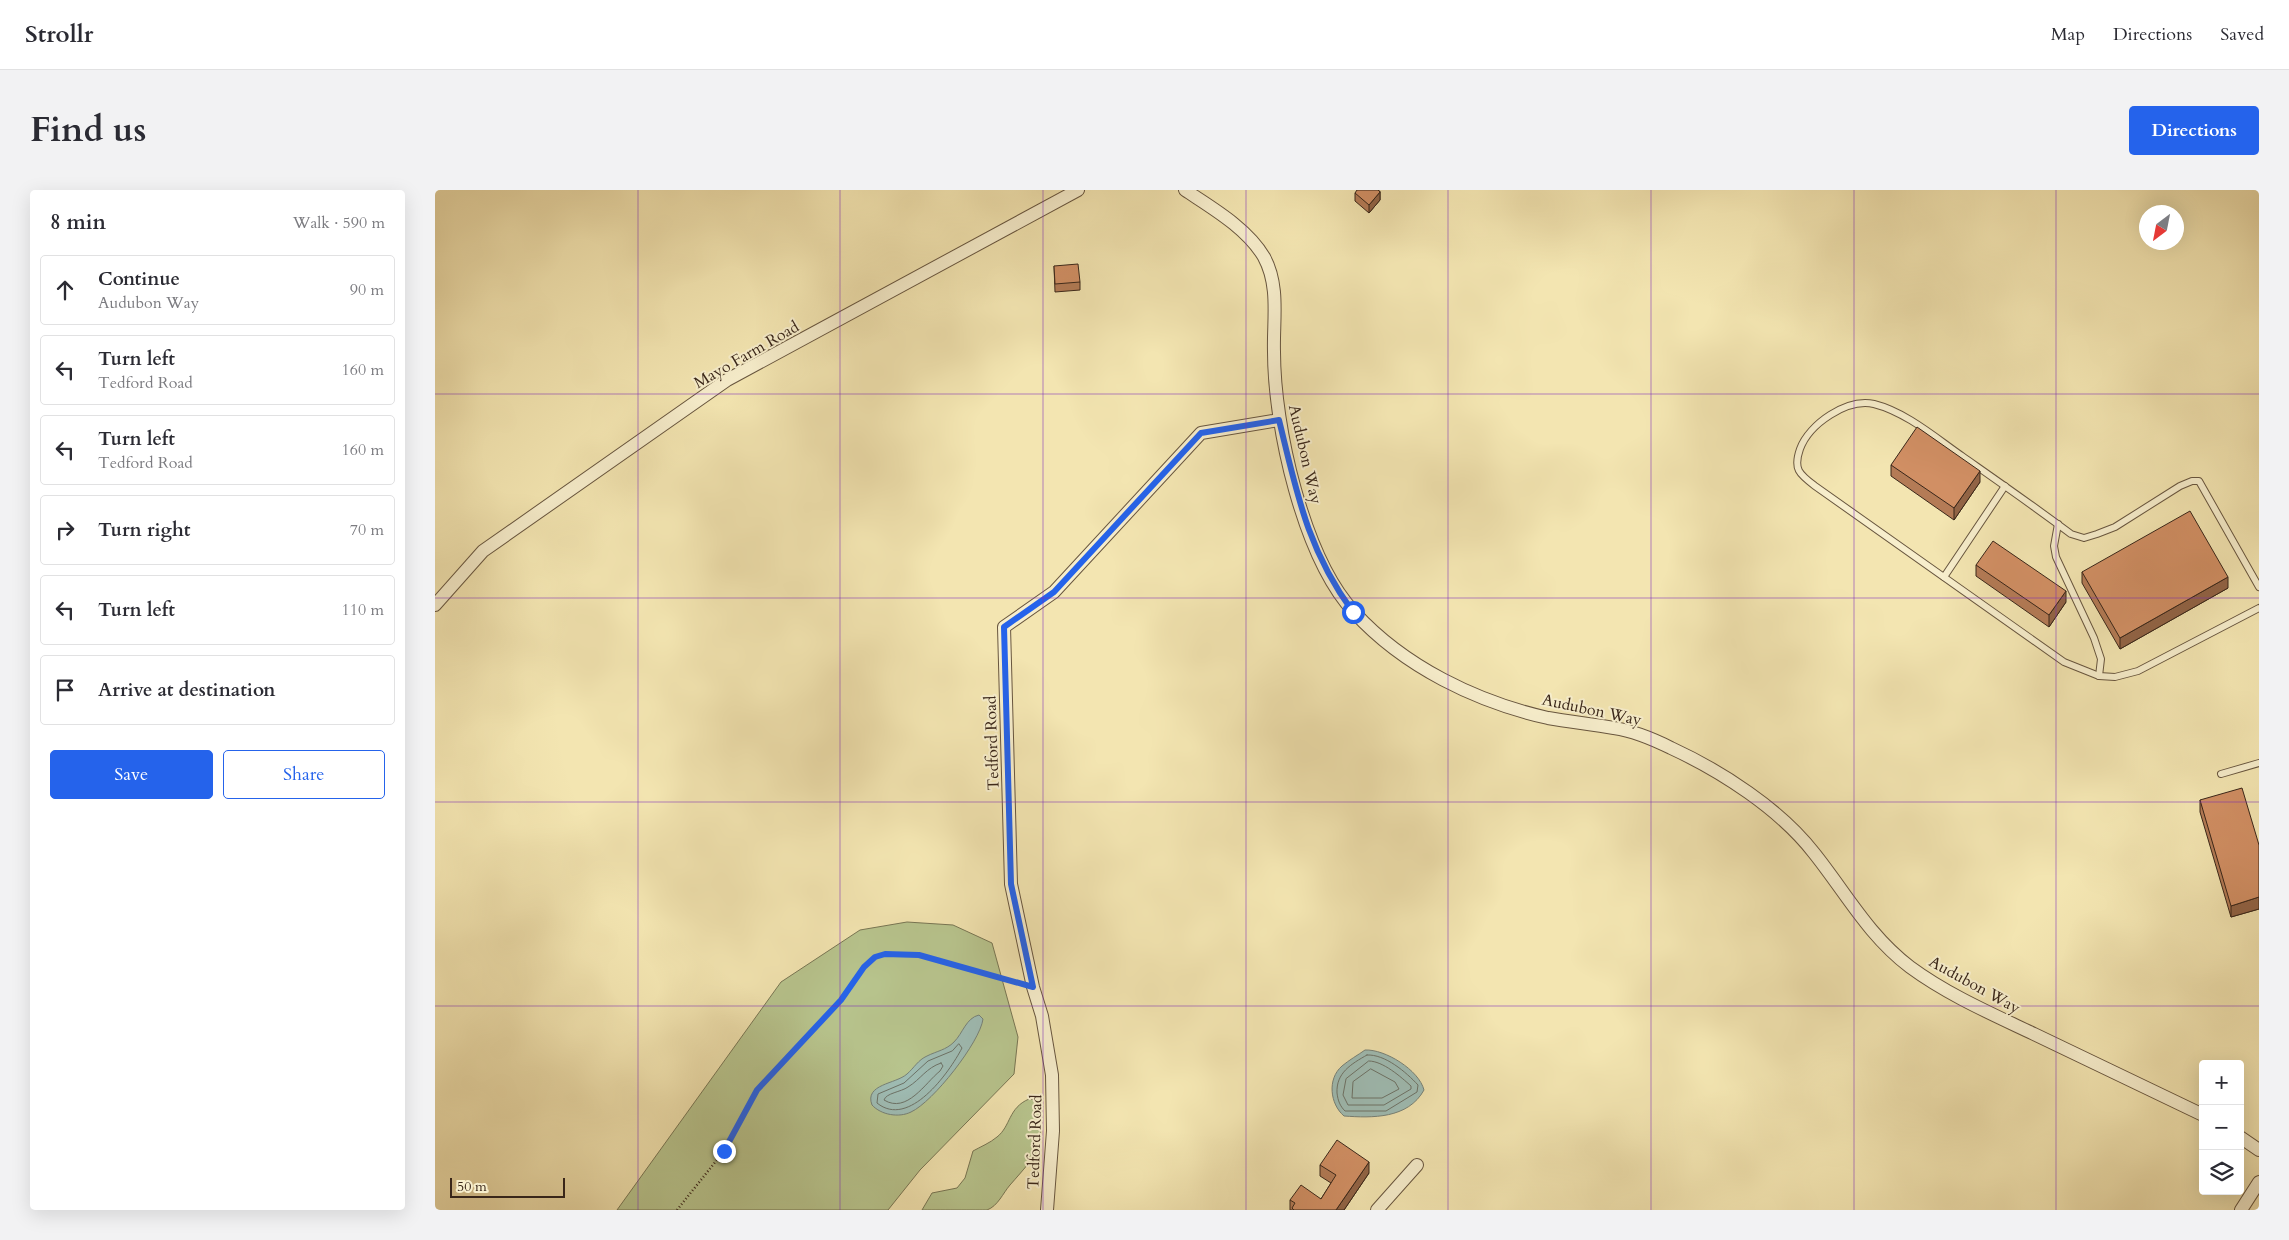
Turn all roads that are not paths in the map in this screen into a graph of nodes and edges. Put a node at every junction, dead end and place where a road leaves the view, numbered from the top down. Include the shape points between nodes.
1 (1078, 190) edge
2 (1185, 190) edge
3 (1279, 420) junction
4 (2005, 486) junction
5 (2058, 524) junction
6 (1944, 577) junction
7 (2259, 587) edge
8 (435, 605) edge
9 (2259, 608) edge
10 (2099, 676) junction
11 (2258, 765) edge
12 (2221, 774) dead end
13 (2199, 1114) edge
14 (2244, 1140) edge
15 (2259, 1150) edge
16 (1417, 1164) dead end
17 (2259, 1182) edge
18 (1047, 1210) edge
19 (1377, 1210) edge
20 (2241, 1210) edge

1 - 8 street, Mayo Farm Road via 727,380 483,550
2 - 3 street, Audubon Way via 1251,238 1265,259 1276,310 1273,353
3 - 13 street, Audubon Way via 1305,523 1333,585 1353,612 1391,647 1467,692 1546,717 1636,733 1672,748 1729,780 1795,831 1814,852 1857,915 1911,968 1960,999
3 - 18 street, Tedford Road via 1201,433 1054,592 1004,627 1011,884 1042,1016 1052,1075 1053,1131
4 - 5 lane
4 - 6 lane
4 - 6 lane via 1926,431 1874,404 1852,405 1836,412 1816,427 1802,444 1797,468 1802,476
5 - 7 lane via 2071,534 2084,538 2115,527 2180,486 2199,481
5 - 10 lane via 2054,546 2056,557 2094,638 2101,659
6 - 10 lane via 2064,662
9 - 10 lane via 2138,671
11 - 12 lane
14 - 15 street
16 - 19 street
17 - 20 street

